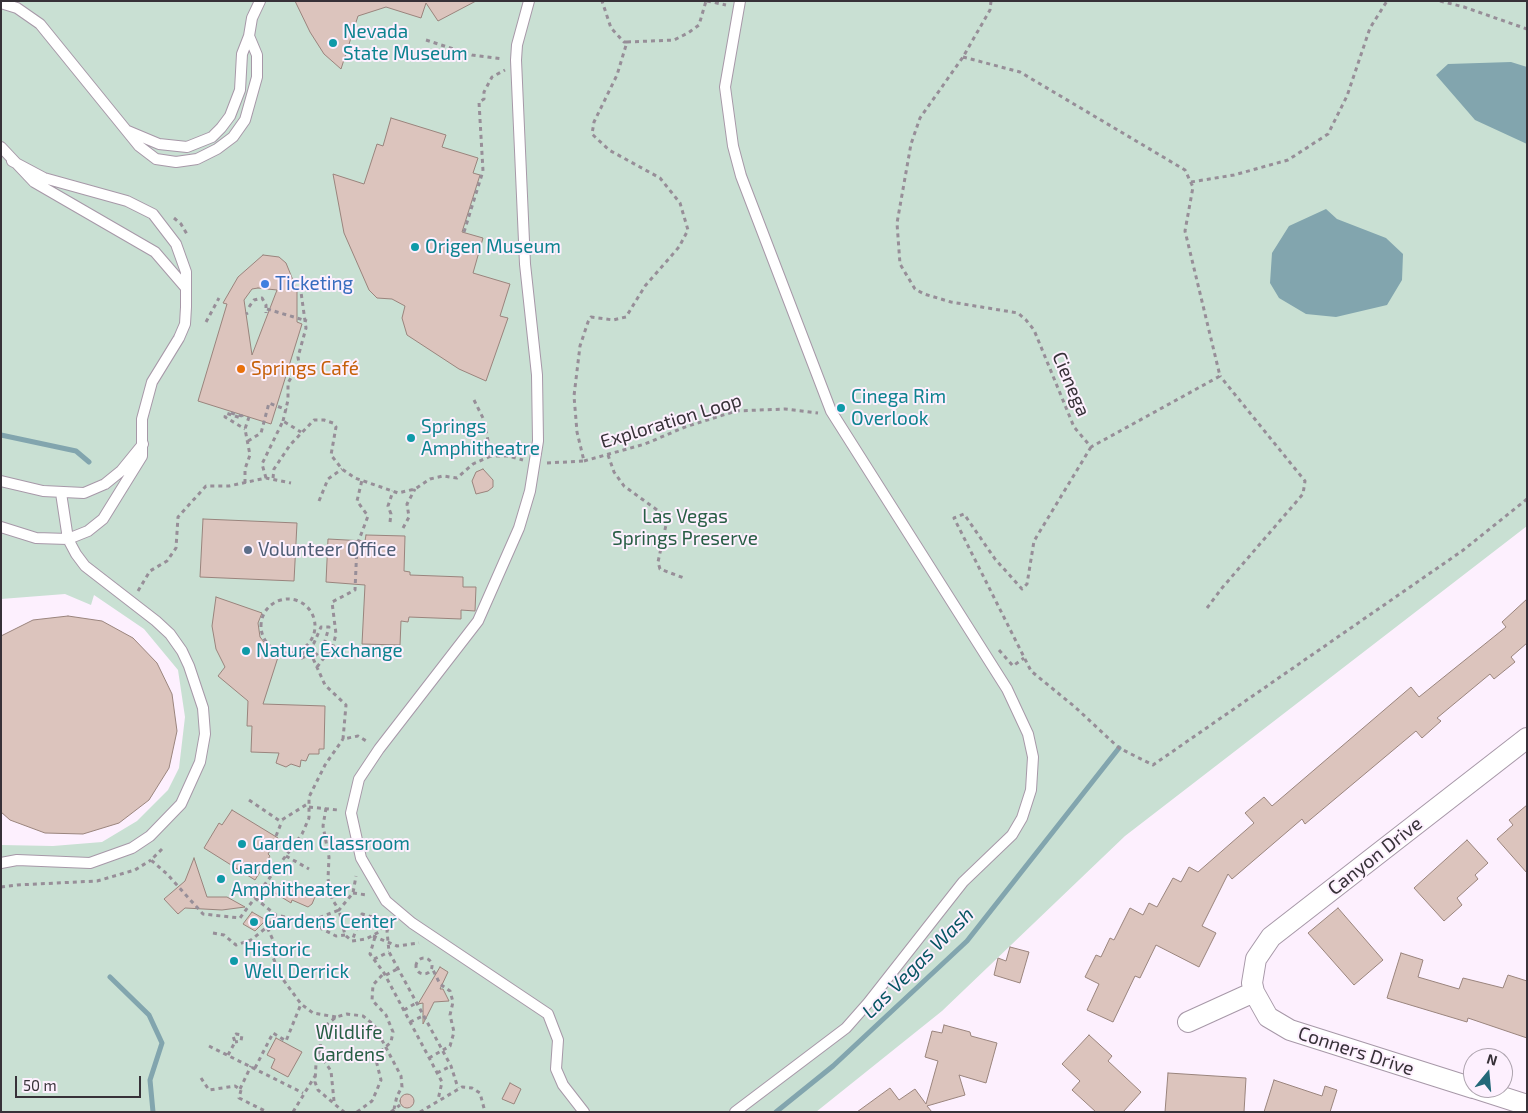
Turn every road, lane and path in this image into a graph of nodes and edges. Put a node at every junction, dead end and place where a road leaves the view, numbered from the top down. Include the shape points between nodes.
1 (260, 1) edge
2 (529, 1) edge
3 (602, 1) edge
4 (706, 1) edge
5 (740, 1) edge
6 (991, 1) edge
7 (1387, 1) edge
8 (1440, 1) edge
9 (1, 3) edge
10 (730, 6) dead end
11 (1527, 29) edge
12 (249, 36) junction
13 (426, 40) dead end
14 (627, 42) junction
15 (963, 57) junction
16 (507, 59) dead end
17 (516, 68) junction
18 (123, 128) junction
19 (1, 147) edge
20 (12, 161) junction
21 (1191, 182) junction
22 (464, 232) dead end
23 (300, 285) dead end
24 (186, 288) junction
25 (219, 298) dead end
26 (250, 307) dead end
27 (307, 321) junction
28 (206, 322) dead end
29 (1220, 376) junction
30 (474, 400) dead end
31 (287, 410) junction
32 (826, 412) dead end
33 (231, 413) dead end
34 (249, 417) dead end
35 (283, 421) junction
36 (245, 429) junction
37 (301, 432) junction
38 (248, 441) junction
39 (143, 444) junction
40 (1091, 447) junction
41 (608, 455) junction
42 (491, 456) junction
43 (524, 460) dead end
44 (584, 461) junction
45 (544, 462) dead end
46 (342, 469) junction
47 (266, 478) junction
48 (273, 478) junction
49 (362, 480) junction
50 (1, 481) edge
51 (245, 483) junction
52 (291, 483) dead end
53 (416, 488) junction
54 (393, 491) junction
55 (61, 492) junction
56 (1527, 499) edge
57 (319, 501) dead end
58 (390, 522) dead end
59 (1, 527) edge
60 (403, 528) dead end
61 (68, 539) junction
62 (684, 578) dead end
63 (132, 602) junction
64 (1207, 608) dead end
65 (993, 646) dead end
66 (304, 647) junction
67 (308, 650) junction
68 (313, 658) junction
69 (1024, 658) junction
70 (317, 667) junction
71 (1527, 738) edge
72 (344, 739) junction
73 (373, 745) dead end
74 (250, 800) dead end
75 (309, 802) junction
76 (309, 807) junction
77 (326, 808) junction
78 (351, 813) junction
79 (282, 821) junction
80 (276, 836) dead end
81 (162, 849) dead end
82 (286, 856) junction
83 (151, 860) junction
84 (1, 863) edge
85 (309, 869) dead end
86 (367, 870) junction
87 (256, 885) dead end
88 (1, 888) edge
89 (262, 888) junction
90 (255, 898) junction
91 (339, 910) junction
92 (398, 912) junction
93 (276, 915) junction
94 (317, 919) junction
95 (267, 927) junction
96 (213, 933) dead end
97 (428, 933) junction
98 (345, 934) junction
99 (374, 936) junction
100 (352, 941) junction
101 (388, 941) junction
102 (389, 952) junction
103 (374, 958) junction
104 (399, 968) junction
105 (432, 968) junction
106 (385, 974) junction
107 (1254, 992) junction
108 (416, 1003) junction
109 (300, 1004) junction
110 (404, 1010) junction
111 (423, 1016) junction
112 (336, 1017) junction
113 (410, 1022) junction
114 (1188, 1022) dead end
115 (235, 1042) dead end
116 (210, 1046) dead end
117 (320, 1047) junction
118 (386, 1048) junction
119 (442, 1051) junction
120 (228, 1055) junction
121 (429, 1058) junction
122 (251, 1066) junction
123 (451, 1066) junction
124 (255, 1068) junction
125 (437, 1073) junction
126 (316, 1075) junction
127 (201, 1078) dead end
128 (1463, 1085) edge
129 (458, 1088) junction
130 (240, 1090) junction
131 (303, 1093) junction
132 (1505, 1098) edge
133 (438, 1100) junction
134 (334, 1101) junction
135 (400, 1105) dead end
136 (1527, 1105) edge
137 (394, 1109) junction
138 (342, 1111) edge
139 (267, 1112) edge
140 (293, 1112) edge
141 (357, 1112) edge
142 (391, 1112) edge
143 (420, 1112) edge
144 (485, 1112) edge
145 (584, 1112) edge
146 (735, 1112) edge

1 - 12 lane via 252,18
2 - 17 lane via 517,45
3 - 14 path via 611,28
4 - 10 path
4 - 14 path via 699,25 688,33 674,40
5 - 146 lane via 725,87 733,146 831,411 1006,689 1028,734 1033,757 1031,790 1022,818 1012,834 963,882 846,1028
6 - 15 path, Cienega via 990,10
7 - 21 path via 1370,28 1347,96 1328,134 1288,160 1234,175
8 - 11 path
9 - 18 lane via 17,8 40,24
12 - 18 lane via 242,54 240,90 235,106 212,137 188,146 172,146 147,140
12 - 18 lane via 257,56 252,99 246,120 218,149 197,159 176,162 156,158 139,146
13 - 16 path via 472,55
14 - 44 path via 592,134 609,150 660,178 680,203 688,230 679,247 645,286 626,317 613,320 591,317 588,322 580,346 574,396 577,432
15 - 21 path via 1020,72 1185,170
15 - 40 path, Cienega via 920,118 911,144 897,223 900,264 915,289 924,294 944,301 1018,312 1034,330 1074,427
17 - 22 path via 499,71 492,77 484,99 479,102 483,171
17 - 78 lane via 525,264 537,376 538,441 530,491 519,528 478,621 359,779
19 - 20 lane
20 - 24 lane via 34,182 155,252
20 - 24 lane via 44,178 127,201 153,214 176,244 186,272
21 - 29 path via 1193,187 1185,230
23 - 27 path
24 - 39 lane via 184,324 179,338 152,382 142,419
25 - 28 path
26 - 27 path via 254,300 260,298 264,300 266,311
27 - 31 path via 299,364 288,383
29 - 40 path
29 - 64 path via 1305,481 1303,494
30 - 42 path via 484,420
31 - 35 path
31 - 38 path via 269,403 261,433
32 - 41 path, Exploration Loop via 736,411
33 - 36 path via 242,416 226,413 225,417
34 - 36 path
35 - 37 path
35 - 47 path via 262,464
36 - 38 path
37 - 46 path via 314,420 333,422 336,427 331,455
37 - 48 path via 274,469
38 - 51 path via 250,455
39 - 55 lane via 121,471 105,484 84,493
39 - 61 lane via 137,467 103,519
40 - 69 path via 1034,540 1027,584 1022,589 995,559 964,514 954,518
41 - 44 path, Exploration Loop
41 - 62 path via 624,486 664,515 666,525 658,562 660,569
42 - 43 path
42 - 53 path via 473,464 456,478 430,479
44 - 45 path, Exploration Loop
46 - 49 path
46 - 57 path via 328,479
47 - 48 path
47 - 51 path
48 - 52 path
49 - 54 path
49 - 70 path via 357,501 368,516 357,545 355,590 332,602 336,634 333,646
50 - 55 lane
51 - 63 path via 206,486 184,508 178,517 176,548 167,561 150,571
53 - 54 path via 398,493
53 - 60 path via 408,504 409,517
54 - 58 path via 388,506
55 - 61 lane
56 - 69 path via 1462,551 1152,765 1119,748 1031,671
59 - 61 lane via 36,538
61 - 63 lane via 85,566
63 - 84 lane via 170,634 182,651 203,708 205,734 191,786 177,809 150,836 132,848 90,863 17,860
65 - 69 path via 1013,666
66 - 66 path via 295,652 284,652 267,643 261,624 272,604 279,600 294,600 310,611 315,628 311,640
66 - 67 path
67 - 68 path via 302,658 311,654
67 - 68 path via 321,627 329,627 323,648
68 - 70 path
70 - 72 path via 325,685 346,705
71 - 107 street, Canyon Drive via 1271,937 1256,959 1252,983
72 - 73 path via 358,736
72 - 75 path via 325,765
74 - 79 path
75 - 76 path
75 - 79 path
76 - 77 path
76 - 82 path via 309,818 302,834
77 - 78 path
77 - 91 path via 323,826 328,878 332,899
78 - 86 lane via 354,833
79 - 80 path
81 - 83 path
82 - 85 path
82 - 89 path
83 - 88 path via 135,870 97,881
83 - 90 path via 202,914 240,918
86 - 91 path via 356,876 352,893
86 - 92 lane via 378,890
87 - 89 path
89 - 90 path
90 - 93 path
91 - 94 path
91 - 98 path
92 - 97 lane
92 - 101 path via 387,931
93 - 94 path via 308,922
93 - 95 path
94 - 98 path via 322,929 336,936
95 - 96 path via 252,940 236,945 224,935
95 - 109 path via 273,940 272,955 282,978
97 - 101 path via 417,945 397,946
97 - 145 lane via 548,1014 558,1040 556,1069 563,1085
98 - 100 path
99 - 100 path
99 - 100 path via 386,921 362,914
99 - 101 path
99 - 103 path via 370,954
101 - 102 path
102 - 103 path
102 - 104 path
103 - 106 path
104 - 106 path
104 - 108 path
105 - 105 path via 425,958 416,965 422,974
105 - 119 path via 440,984 450,991 453,1002 450,1015 454,1032 450,1046
106 - 110 path
106 - 118 path via 373,985 372,1000 386,1015 393,1032
107 - 114 street
107 - 128 street, Conners Drive via 1268,1017 1290,1030
108 - 110 path
108 - 111 path
109 - 112 path via 313,1013
109 - 124 path via 286,1041 273,1033
110 - 113 path
111 - 113 path
111 - 119 path
112 - 117 path via 324,1027
112 - 118 path via 347,1014 362,1016 374,1025
113 - 121 path
115 - 120 path
116 - 120 path
117 - 126 path
117 - 134 path via 321,1056 331,1071
118 - 137 path via 401,1076 402,1087
118 - 141 path via 377,1055 381,1080 372,1101
119 - 121 path
119 - 123 path
120 - 122 path
121 - 125 path
122 - 124 path
122 - 130 path
123 - 125 path
123 - 129 path
124 - 131 path
125 - 133 path via 442,1082
126 - 131 path
126 - 134 path via 318,1090
127 - 130 path via 209,1090 225,1086 235,1086
129 - 133 path
129 - 144 path via 472,1088 480,1093
130 - 139 path via 239,1098
131 - 140 path
132 - 136 street, Conners Drive
133 - 143 path
134 - 138 path
135 - 137 path
137 - 142 path

